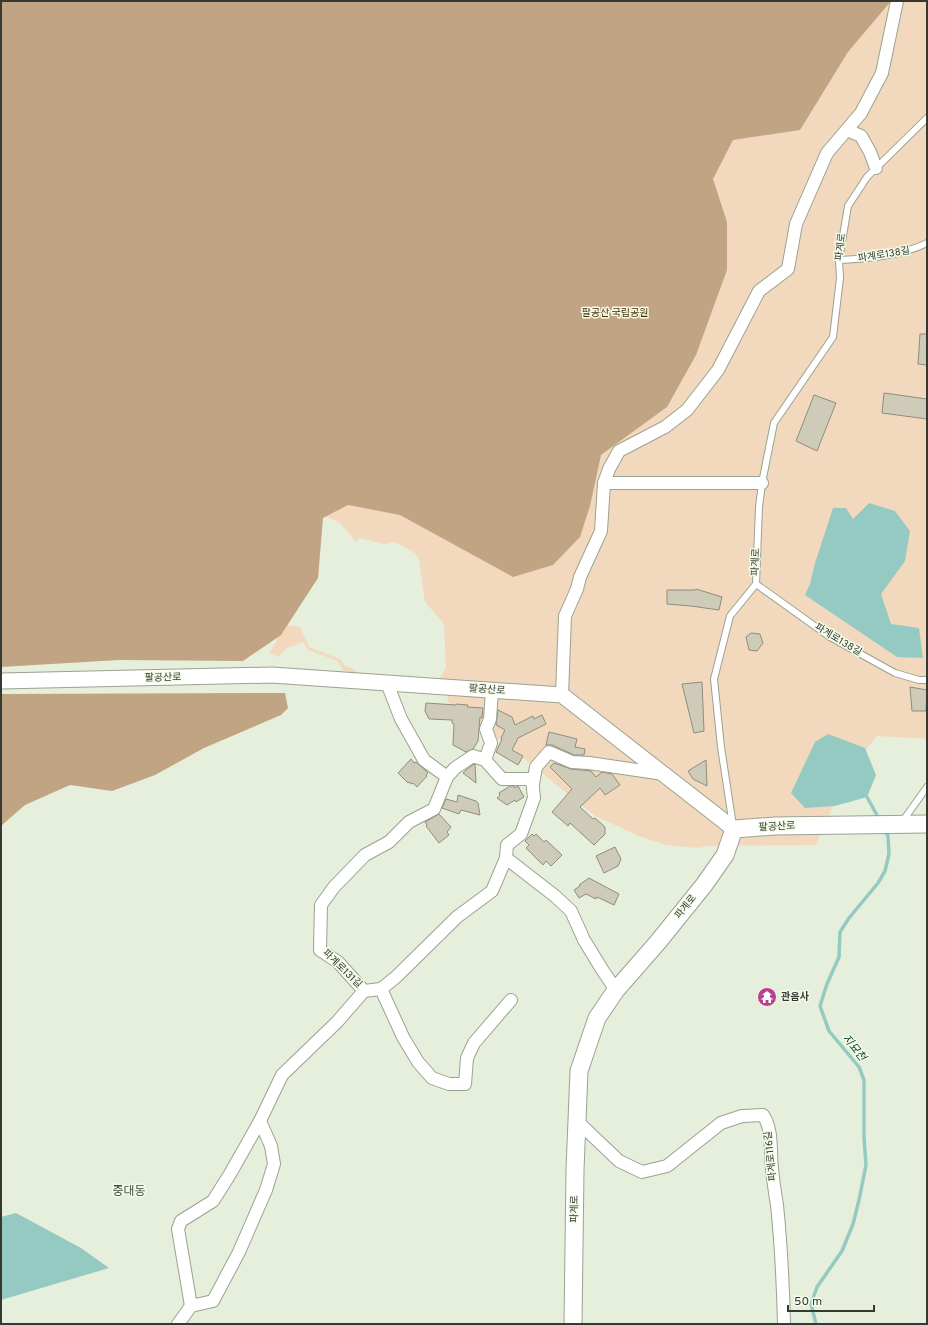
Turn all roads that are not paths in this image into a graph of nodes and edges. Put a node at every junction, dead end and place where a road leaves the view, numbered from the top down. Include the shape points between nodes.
1 (897, 1) edge
2 (927, 118) edge
3 (847, 130) junction
4 (876, 168) junction
5 (927, 243) edge
6 (839, 260) junction
7 (604, 483) junction
8 (762, 483) junction
9 (756, 584) junction
10 (927, 680) edge
11 (1, 681) edge
12 (387, 683) junction
13 (492, 690) junction
14 (562, 695) junction
15 (485, 760) junction
16 (665, 774) junction
17 (447, 777) junction
18 (532, 784) junction
19 (927, 788) edge
20 (902, 824) junction
21 (927, 824) edge
22 (734, 829) junction
23 (506, 858) junction
24 (381, 989) junction
25 (616, 990) junction
26 (364, 991) junction
27 (511, 1000) dead end
28 (260, 1121) junction
29 (577, 1121) junction
30 (190, 1306) junction
31 (178, 1324) edge
32 (573, 1324) edge
33 (784, 1324) edge

1 - 3 street via 882,73 861,113
2 - 4 lane, 파계로
3 - 4 street via 861,136
3 - 7 street via 827,153 796,224 788,269 759,291 718,370 688,410 664,427 619,451
4 - 6 lane, 파계로 via 848,206
5 - 6 lane, 파계로138길 via 914,250 858,260
6 - 8 lane, 파계로 via 840,278 832,337 774,423
7 - 8 street
7 - 14 street via 601,530 565,616
8 - 9 lane, 파계로
9 - 10 lane, 파계로138길 via 830,637 895,673
9 - 22 lane, 파계로 via 730,616 714,679 721,747
11 - 12 street, 팔공산로 via 272,675
12 - 13 street, 팔공산로
12 - 17 street via 401,718 424,760
13 - 14 street, 팔공산로
13 - 15 street via 490,719 486,729 491,743
14 - 16 street
15 - 17 street, 파계로131길 via 474,756 455,768
15 - 18 street via 502,779 532,779
16 - 18 street via 572,762 549,752 536,767
16 - 22 street
17 - 26 street, 파계로131길 via 434,809 410,822 389,842 365,855 334,886 321,905 320,950 338,962
18 - 23 street via 534,798 521,834 507,845
19 - 20 lane
20 - 21 main road, 팔공산로
20 - 22 main road, 팔공산로
22 - 25 main road, 파계로 via 725,855 704,885
23 - 24 street via 492,892 457,917
23 - 25 street via 571,911 584,940
24 - 26 street, 파계로131길
24 - 27 street via 403,1037 418,1062 432,1078 449,1084 465,1084 467,1058 474,1043
25 - 29 main road, 파계로 via 597,1018 579,1071
26 - 28 street via 337,1022 282,1075
28 - 30 street via 212,1201 181,1221 178,1229
28 - 30 street via 271,1146 274,1164 266,1190 239,1252 213,1301
29 - 32 main road, 파계로
29 - 33 street, 파계로116길 via 618,1161 642,1172 667,1166 721,1123 742,1116 763,1115 767,1120 777,1204
30 - 31 street

